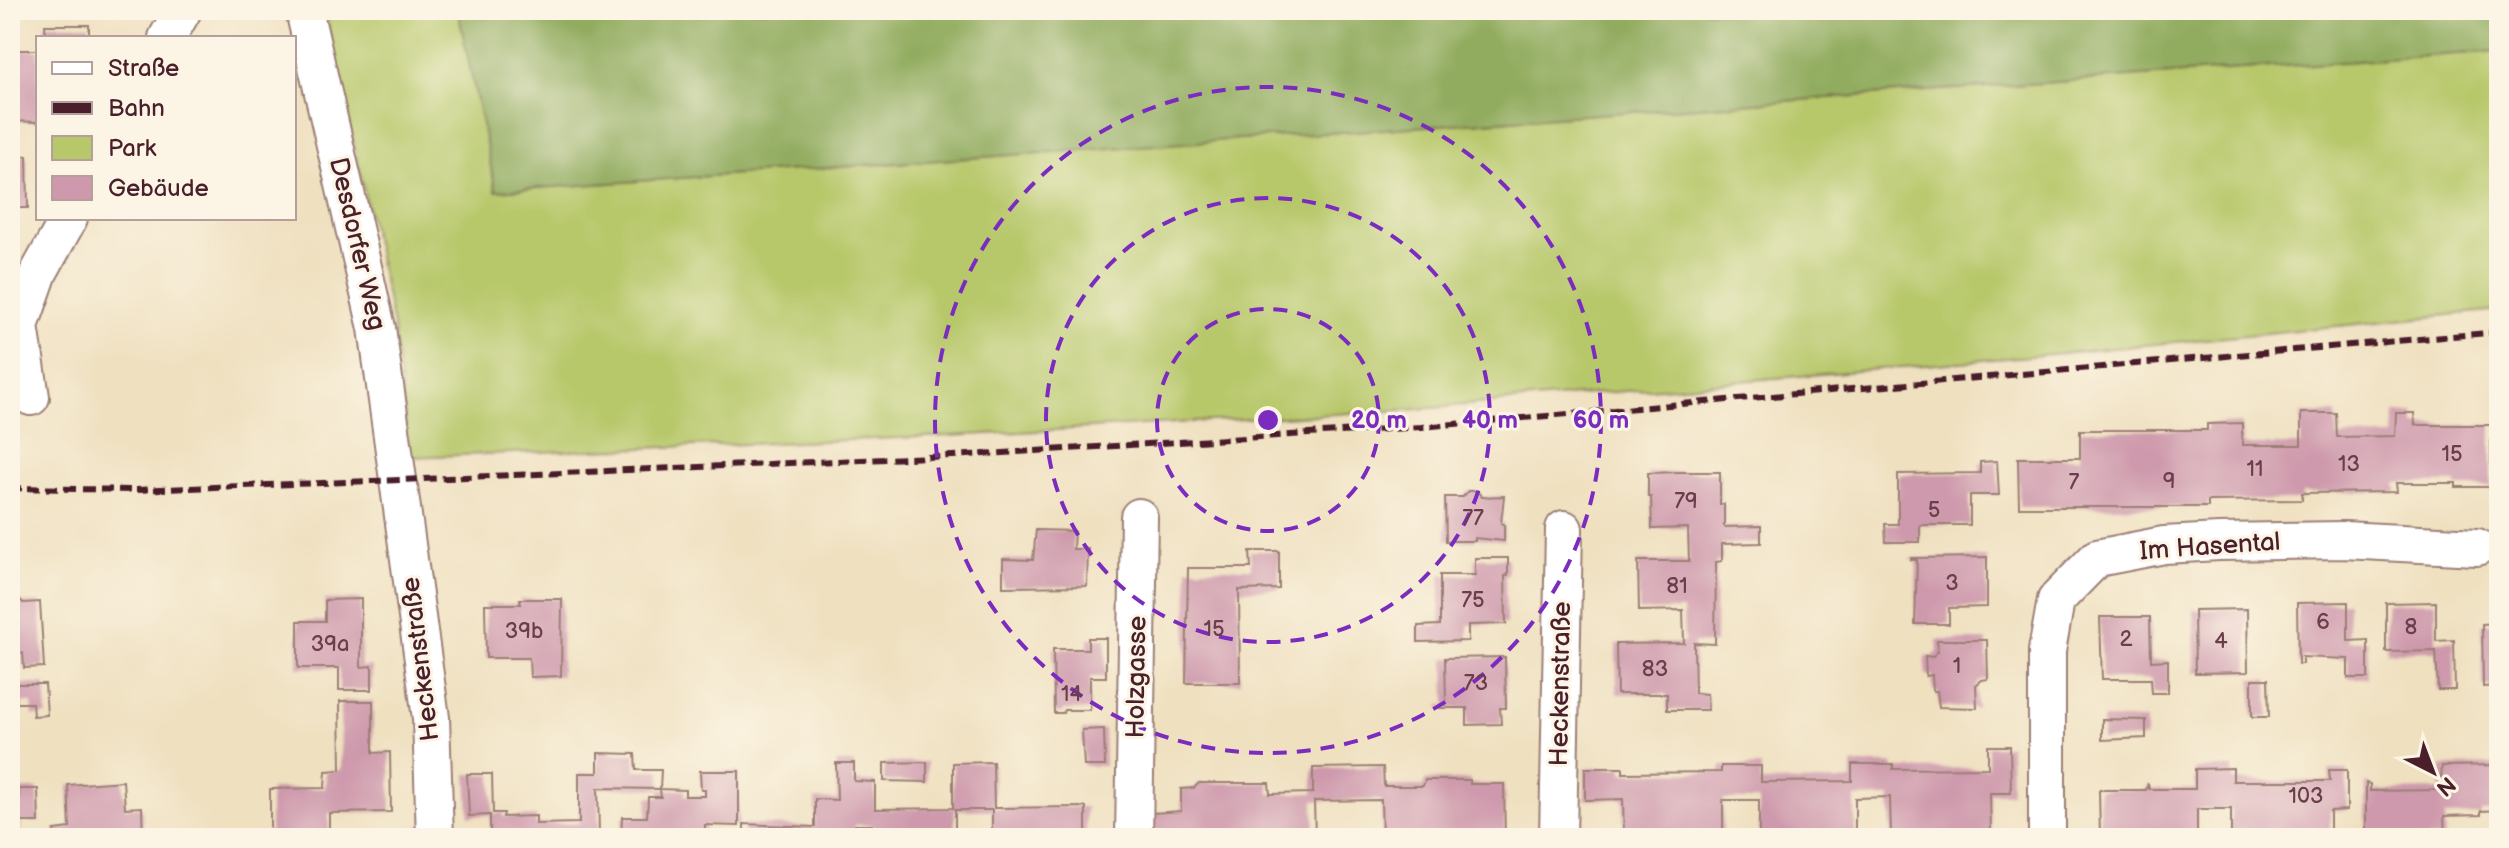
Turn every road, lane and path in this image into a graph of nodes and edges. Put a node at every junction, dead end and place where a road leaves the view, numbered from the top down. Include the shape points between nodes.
1 (183, 10) edge
2 (304, 10) edge
3 (168, 36) edge
4 (68, 220) edge
5 (31, 397) dead end
6 (399, 480) joint
7 (1139, 517) dead end
8 (1564, 529) dead end
9 (2477, 547) dead end
10 (435, 838) edge
11 (1134, 838) edge
12 (1558, 838) edge
13 (2047, 838) edge

1 - 3 street
2 - 6 street, Desdorfer Weg via 377,328
4 - 5 street via 39,272 20,326
6 - 10 street, Heckenstraße via 431,718
7 - 11 street, Holzgasse
8 - 12 street, Heckenstraße
9 - 13 street, Im Hasental via 2344,540 2219,542 2164,545 2097,558 2056,600 2049,638

